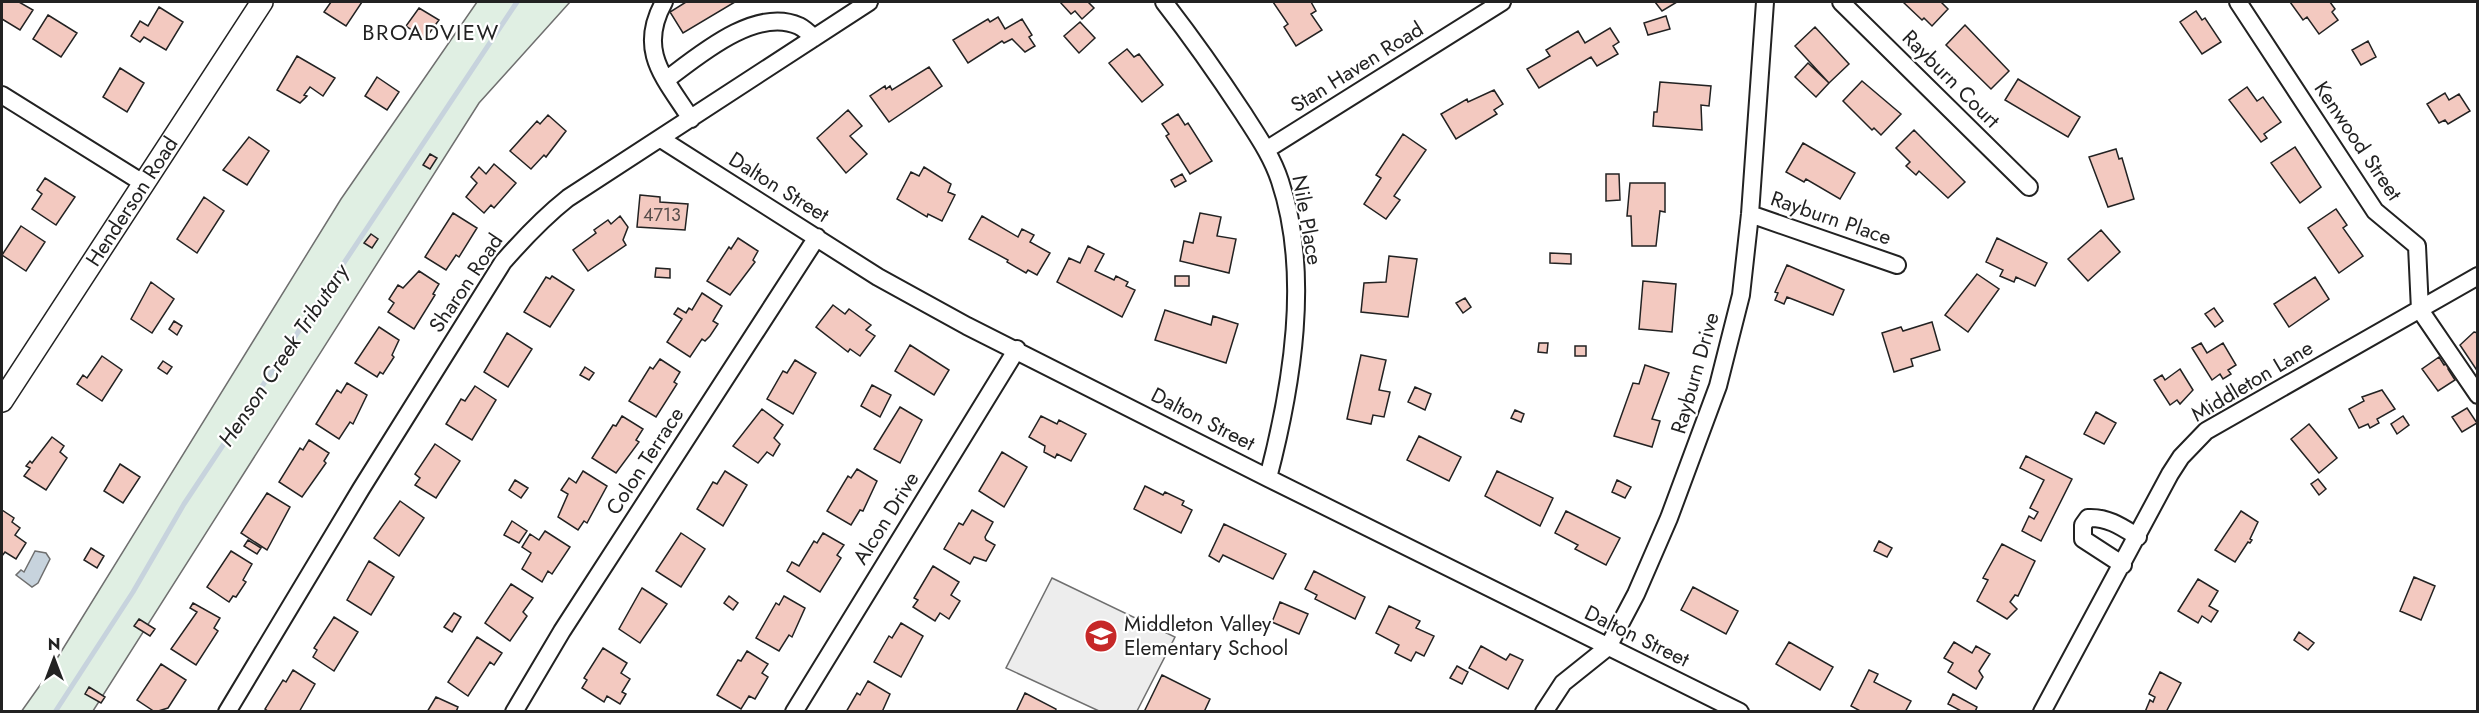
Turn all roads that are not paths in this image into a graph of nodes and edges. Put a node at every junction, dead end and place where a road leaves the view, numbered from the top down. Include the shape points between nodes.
1 (262, 2) edge
2 (664, 2) edge
3 (869, 2) edge
4 (1164, 2) edge
5 (1502, 2) edge
6 (1766, 2) edge
7 (1841, 2) edge
8 (2238, 2) edge
9 (814, 38) junction
10 (666, 80) junction
11 (2, 95) edge
12 (691, 119) junction
13 (661, 139) junction
14 (1266, 150) junction
15 (143, 183) junction
16 (2029, 188) dead end
17 (1750, 214) junction
18 (817, 237) junction
19 (1897, 265) dead end
20 (2478, 276) edge
21 (2420, 310) junction
22 (1017, 349) junction
23 (2478, 395) edge
24 (2, 400) edge
25 (1268, 478) junction
26 (2138, 537) junction
27 (2123, 565) junction
28 (1608, 647) junction
29 (227, 711) edge
30 (514, 711) edge
31 (794, 711) edge
32 (1544, 711) edge
33 (1740, 711) edge
34 (2042, 711) edge

1 - 15 street, Henderson Road
2 - 10 street via 653,21 651,35
3 - 9 street, Sharon Road
4 - 14 street, Nile Place via 1202,50
5 - 14 street, Stan Haven Road
6 - 17 street, Rayburn Drive
7 - 16 street, Rayburn Court
8 - 21 street, Kenwood Street via 2375,211 2417,246
9 - 10 street via 800,26 787,23 753,27 734,33
9 - 12 street, Sharon Road
10 - 12 street
11 - 15 street
12 - 13 street, Sharon Road
13 - 18 street, Dalton Street
13 - 29 street, Sharon Road via 553,210 503,262
14 - 25 street, Nile Place via 1284,198 1296,295 1288,380
15 - 24 street, Henderson Road
17 - 19 street, Rayburn Place
17 - 28 street, Rayburn Drive via 1741,295 1718,387 1669,518
18 - 22 street, Dalton Street via 878,277
18 - 30 street, Colon Terrace
20 - 21 street, Middleton Lane
21 - 23 street
21 - 26 street, Middleton Lane via 2206,431 2181,457
22 - 25 street, Dalton Street
22 - 31 street, Alcon Drive
25 - 28 street, Dalton Street
26 - 27 street, Middleton Lane
26 - 27 street via 2109,520 2088,518 2083,525 2083,539
27 - 34 street, Middleton Lane
28 - 32 street, Rayburn Drive via 1563,683
28 - 33 street, Dalton Street

